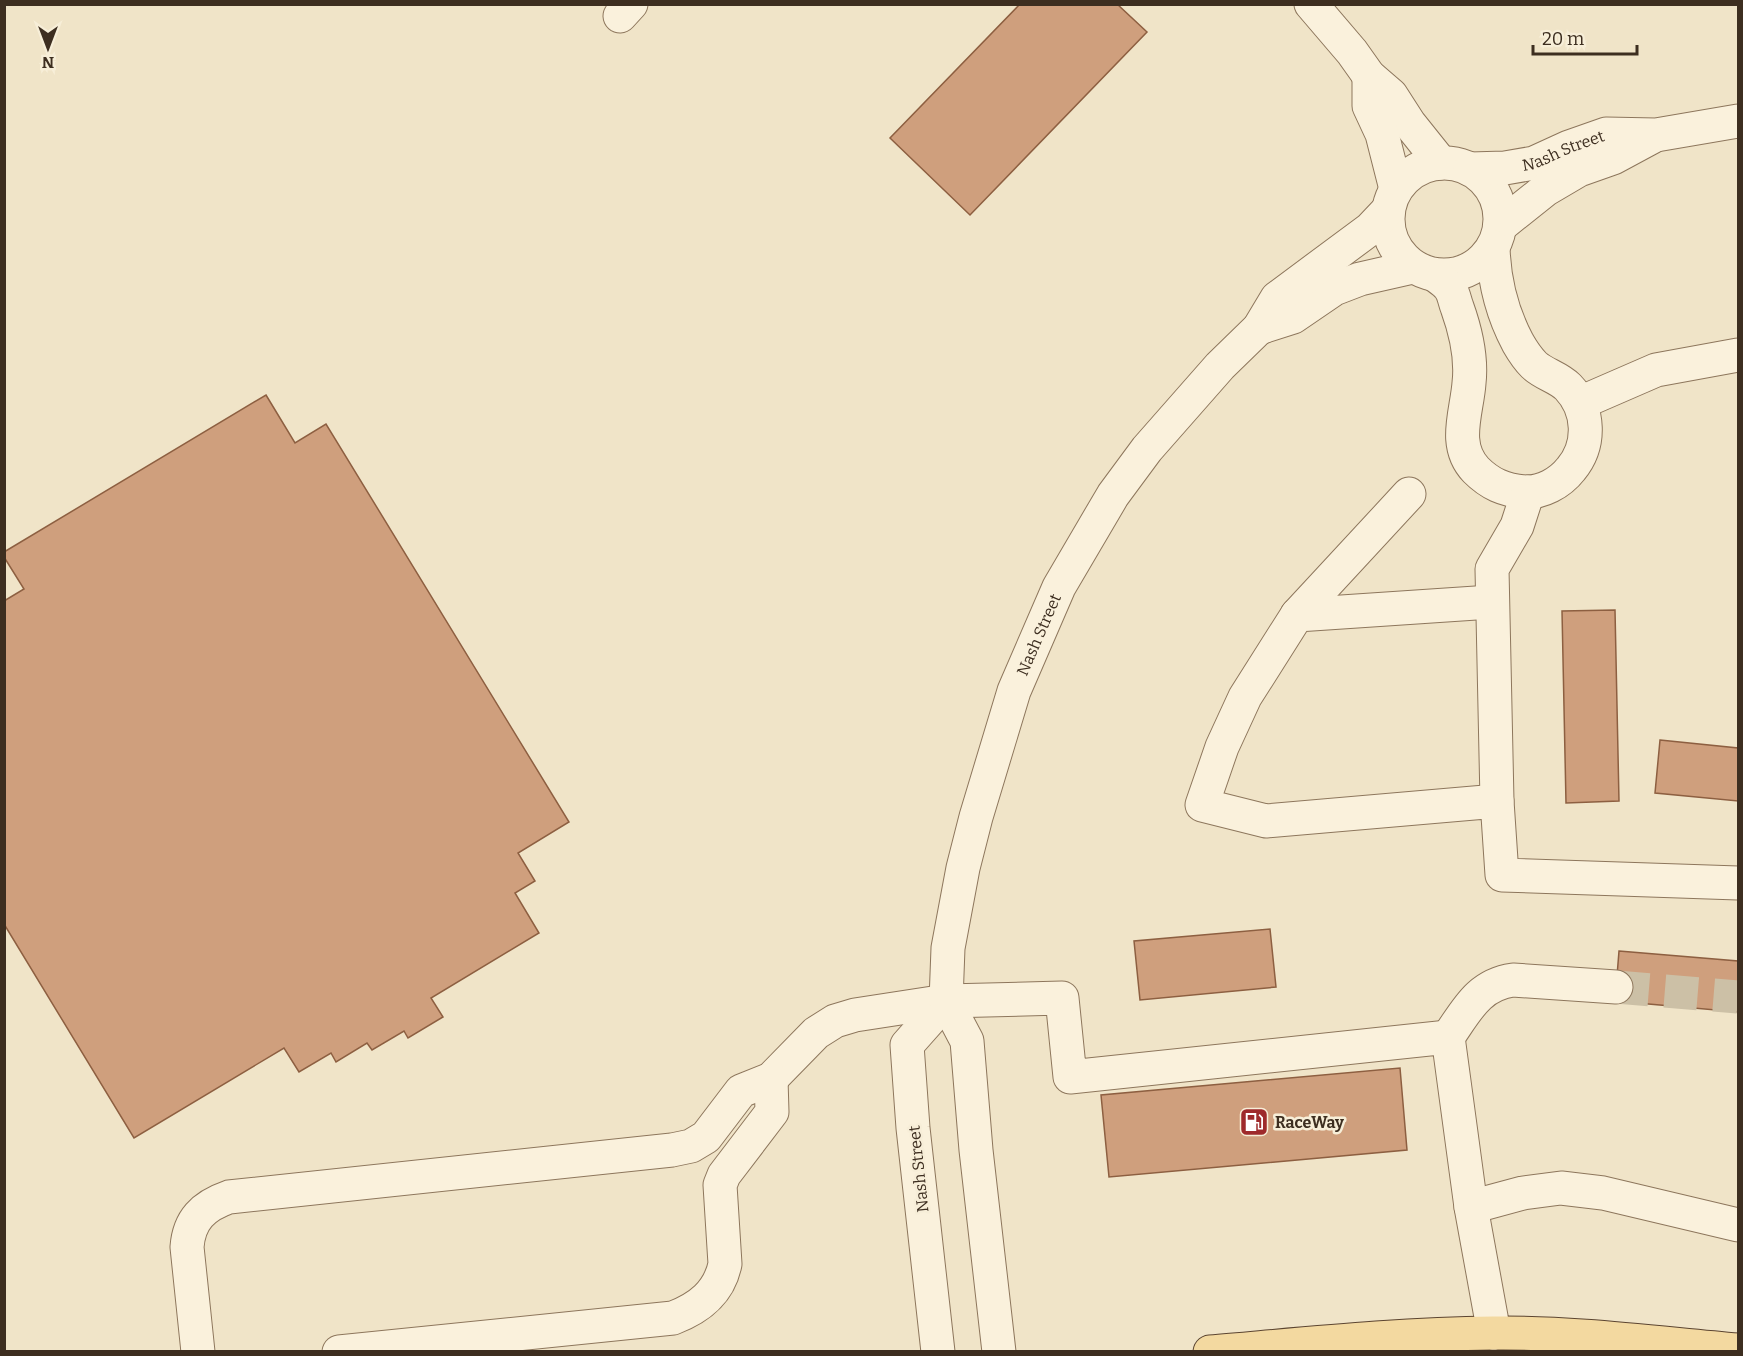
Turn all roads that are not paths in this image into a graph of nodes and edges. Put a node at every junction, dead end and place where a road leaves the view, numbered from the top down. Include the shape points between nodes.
1 (1311, 4) edge
2 (1368, 76) junction
3 (1738, 121) edge
4 (1656, 135) junction
5 (1456, 166) junction
6 (1392, 200) junction
7 (1496, 237) junction
8 (1424, 271) junction
9 (1259, 328) junction
10 (1738, 355) edge
11 (1580, 403) junction
12 (1528, 492) junction
13 (1409, 494) dead end
14 (1491, 602) junction
15 (1298, 615) junction
16 (1497, 801) junction
17 (1738, 883) edge
18 (1616, 987) tunnel mouth
19 (946, 1001) junction
20 (1448, 1037) junction
21 (771, 1078) junction
22 (672, 1150) junction
23 (720, 1185) junction
24 (1471, 1207) junction
25 (1738, 1225) edge
26 (1494, 1333) junction
27 (1738, 1350) edge
28 (198, 1352) edge
29 (339, 1352) edge
30 (938, 1352) edge
31 (999, 1352) edge
32 (1210, 1352) edge

1 - 2 street
2 - 5 street via 1391,94 1409,123
2 - 6 street via 1369,106 1382,135
3 - 4 street, Nash Street
4 - 5 street, Nash Street via 1606,134 1534,163 1505,168
4 - 7 street, Nash Street via 1545,190
5 - 6 street via 1423,166 1408,176
5 - 7 street via 1484,180 1494,193 1500,210
6 - 8 street via 1388,226 1392,242 1401,256
6 - 9 street, Nash Street via 1370,229 1277,298
7 - 8 street via 1482,261 1468,270 1451,275
7 - 11 street via 1493,268 1500,299 1519,346 1535,366 1567,387
8 - 9 street, Nash Street via 1360,279 1334,288 1293,317
8 - 12 street via 1451,290 1462,320 1470,382 1462,428 1464,449 1488,481 1507,490
9 - 19 street, Nash Street via 1147,449 1113,495 1059,587 1014,691 976,817 948,948
10 - 11 street via 1656,370
11 - 12 street via 1586,422 1585,442 1578,461 1565,477 1548,488
12 - 14 street via 1517,526 1492,569
13 - 15 street
14 - 15 street
14 - 16 street
15 - 16 street via 1245,697 1202,805 1266,821
16 - 17 street via 1502,875
18 - 20 street via 1500,982 1476,997
19 - 20 street via 1062,998 1070,1077
19 - 21 street via 836,1021 816,1033
19 - 30 street, Nash Street via 907,1046
19 - 31 street, Nash Street via 967,1041
20 - 24 street
21 - 22 street via 741,1090 706,1137 691,1146
21 - 23 street via 772,1112
22 - 23 street via 704,1160
22 - 28 street via 229,1197 214,1202 200,1213 188,1235
23 - 29 street via 723,1276 703,1303 688,1312 673,1318
24 - 25 street via 1561,1188 1603,1193
24 - 26 street
26 - 27 main road
26 - 32 main road

